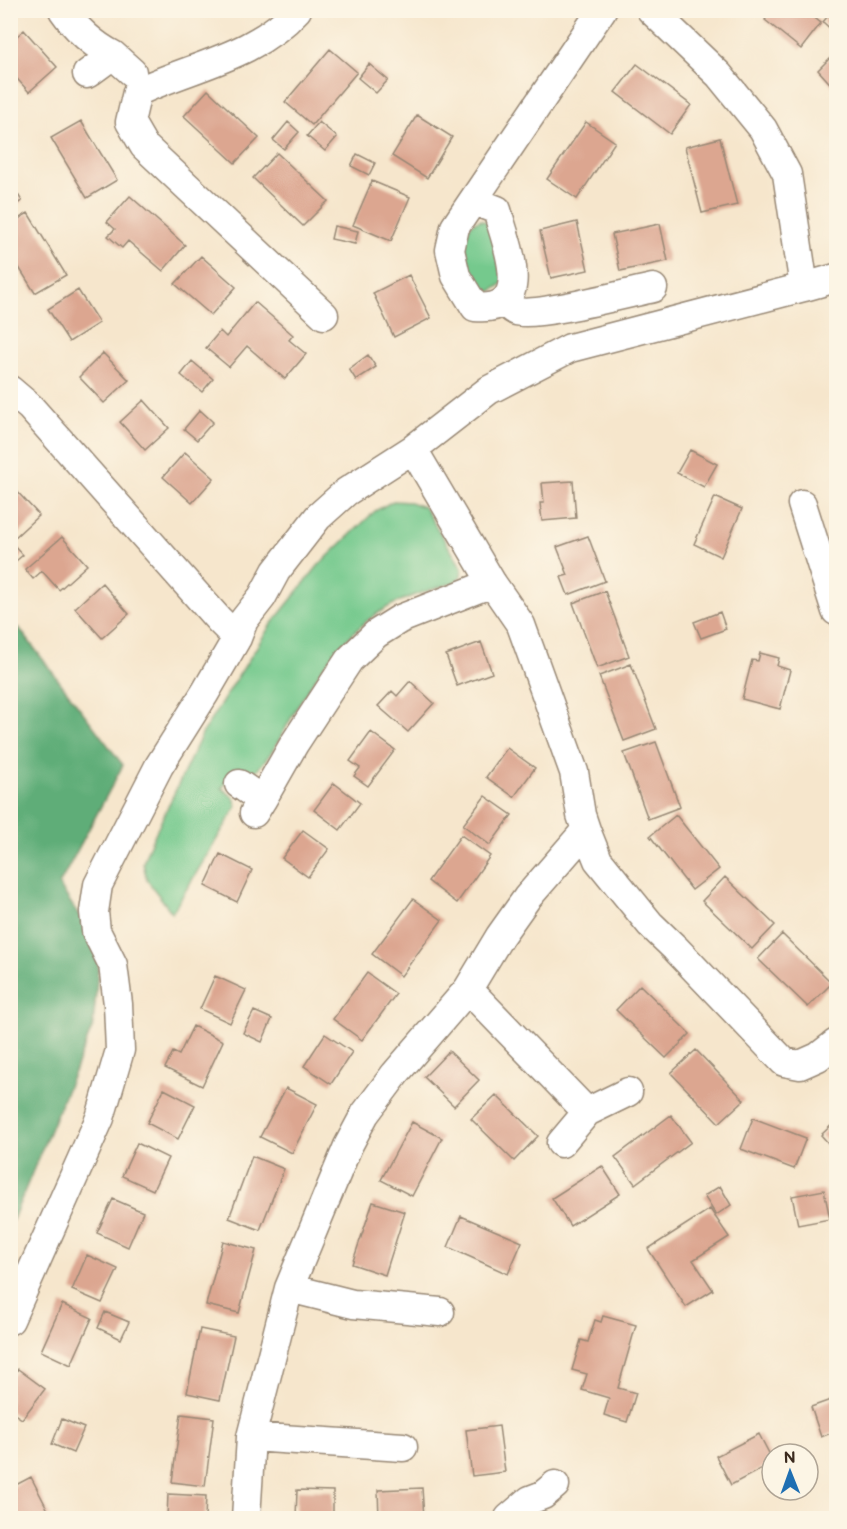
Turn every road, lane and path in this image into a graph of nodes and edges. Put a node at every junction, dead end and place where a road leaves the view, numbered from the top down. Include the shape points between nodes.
1 (63, 10) edge
2 (297, 10) edge
3 (602, 10) edge
4 (651, 10) edge
5 (87, 74) dead end
6 (474, 201) junction
7 (837, 278) edge
8 (804, 287) junction
9 (653, 288) dead end
10 (505, 302) junction
11 (324, 315) dead end
12 (10, 390) edge
13 (413, 448) junction
14 (802, 504) dead end
15 (492, 583) junction
16 (837, 611) edge
17 (237, 638) junction
18 (252, 799) dead end
19 (586, 830) junction
20 (468, 989) junction
21 (837, 1043) edge
22 (628, 1092) dead end
23 (587, 1112) junction
24 (561, 1143) dead end
25 (289, 1288) junction
26 (440, 1312) dead end
27 (10, 1320) edge
28 (251, 1437) junction
29 (403, 1447) dead end
30 (555, 1485) dead end
31 (246, 1518) edge
32 (508, 1518) edge

1 - 5 street via 94,45 123,64
2 - 11 street via 250,47 137,92 130,122 144,146
3 - 6 street
4 - 8 street via 719,75 763,129 787,174
6 - 10 street via 496,210 514,278 512,292
6 - 10 street via 455,227 450,250 456,276 475,307 491,309
7 - 8 street
8 - 13 street via 570,348 489,390
9 - 10 street via 528,313 515,311
12 - 17 street via 30,407
13 - 15 street
13 - 17 street via 346,492 318,517 276,571 244,620
14 - 16 street
15 - 18 street via 400,619 376,634 349,660 282,762
15 - 19 street via 521,625 574,772
17 - 27 street via 159,766 98,885 96,931 113,965 120,1050 100,1118
19 - 20 street via 527,898
19 - 21 street via 598,860 650,924 784,1062 800,1065
20 - 23 street
20 - 25 street via 365,1114
22 - 23 street
23 - 24 street
25 - 26 street via 353,1304
25 - 28 street
28 - 29 street
28 - 31 street
30 - 32 street

